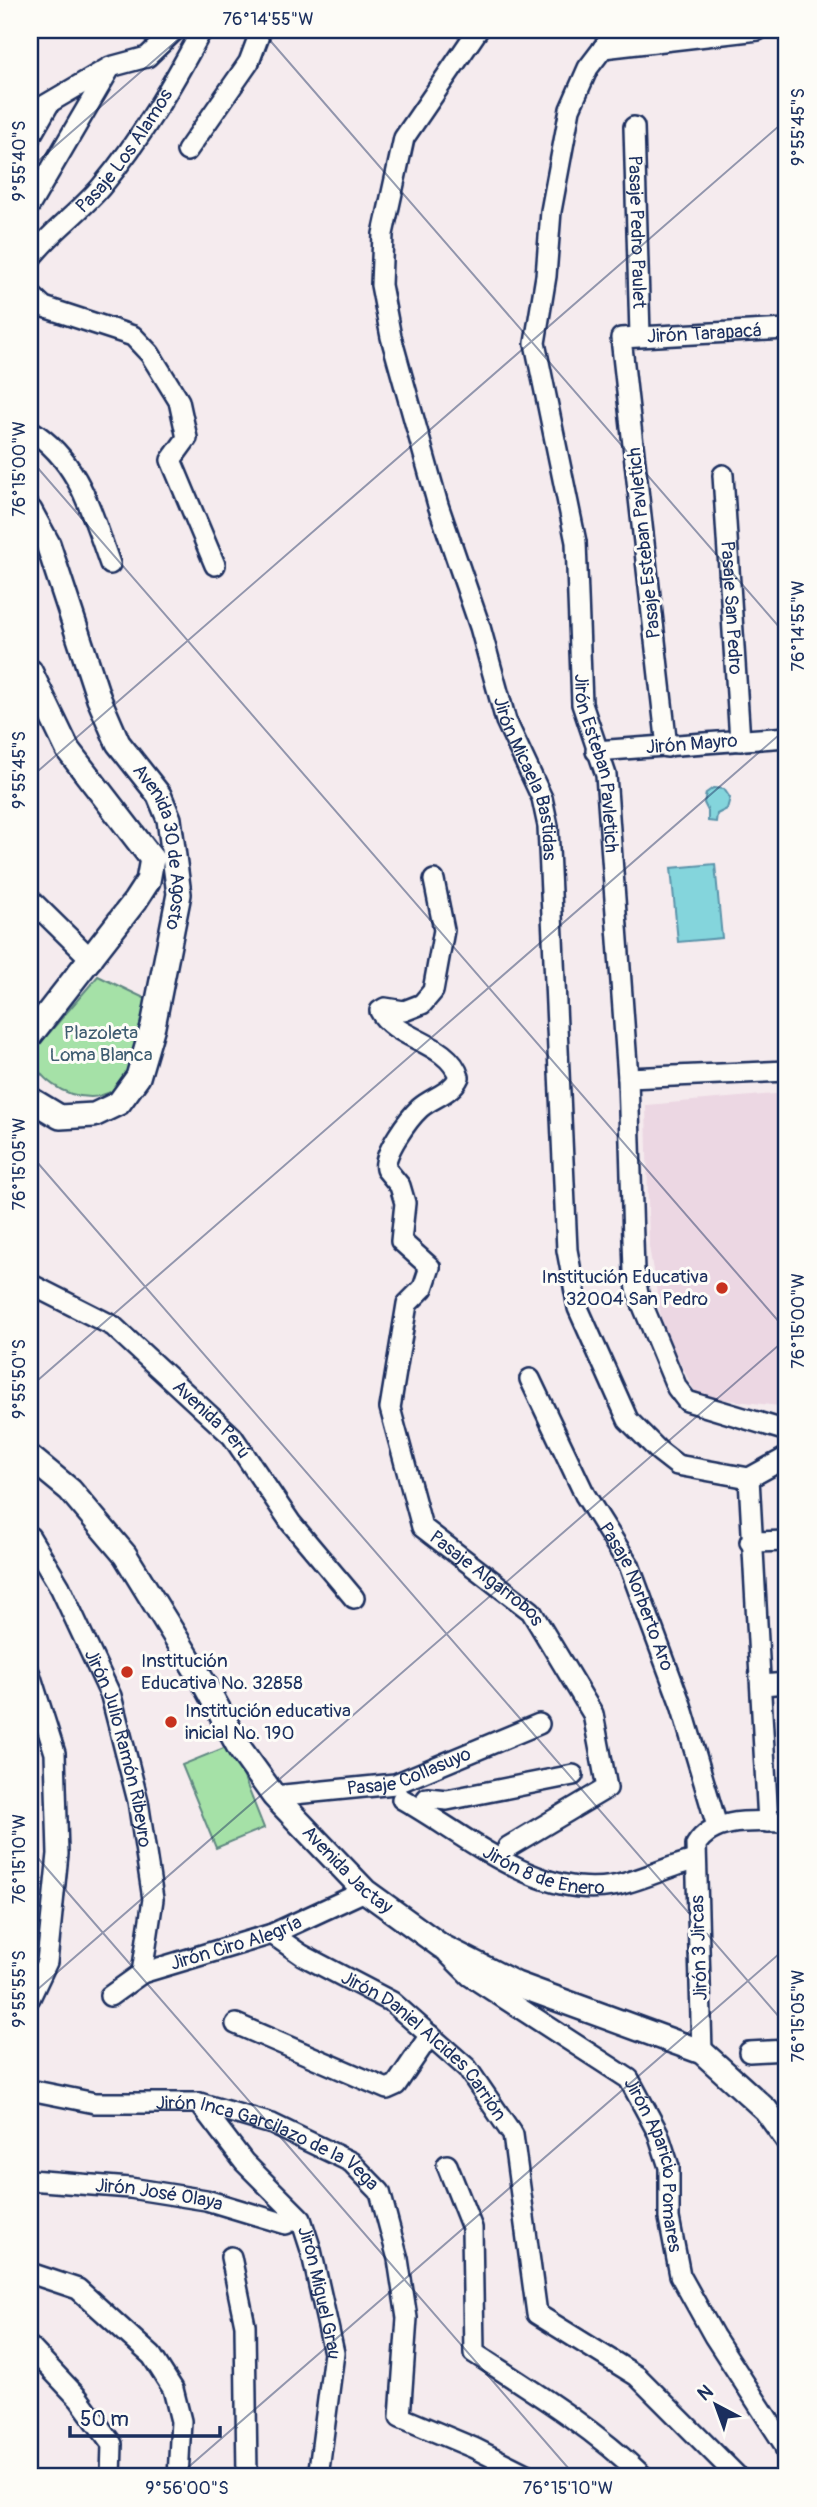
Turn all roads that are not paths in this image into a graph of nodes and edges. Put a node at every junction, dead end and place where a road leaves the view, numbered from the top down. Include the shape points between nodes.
1 (175, 30) edge
2 (202, 30) edge
3 (261, 30) edge
4 (478, 30) edge
5 (617, 30) edge
6 (758, 30) edge
7 (603, 48) junction
8 (110, 67) junction
9 (50, 103) junction
10 (30, 114) edge
11 (634, 127) dead end
12 (30, 138) edge
13 (187, 151) dead end
14 (30, 205) edge
15 (30, 259) edge
16 (30, 294) edge
17 (787, 329) edge
18 (631, 337) junction
19 (30, 430) edge
20 (723, 475) dead end
21 (30, 510) edge
22 (110, 564) dead end
23 (215, 565) dead end
24 (30, 671) edge
25 (787, 737) edge
26 (740, 741) junction
27 (667, 747) junction
28 (596, 751) junction
29 (434, 880) dead end
30 (30, 898) edge
31 (92, 960) junction
32 (30, 1037) edge
33 (787, 1071) edge
34 (628, 1078) junction
35 (30, 1099) edge
36 (30, 1284) edge
37 (530, 1379) dead end
38 (787, 1431) edge
39 (30, 1457) edge
40 (787, 1457) edge
41 (749, 1478) junction
42 (30, 1537) edge
43 (787, 1541) edge
44 (750, 1542) junction
45 (354, 1598) dead end
46 (30, 1674) edge
47 (787, 1683) edge
48 (762, 1685) junction
49 (538, 1724) dead end
50 (573, 1775) dead end
51 (274, 1796) junction
52 (427, 1798) dead end
53 (402, 1800) dead end
54 (778, 1822) edge
55 (717, 1826) junction
56 (508, 1847) dead end
57 (695, 1852) junction
58 (365, 1891) junction
59 (272, 1934) junction
60 (440, 1946) junction
61 (142, 1973) junction
62 (110, 1996) dead end
63 (30, 1998) edge
64 (236, 2024) dead end
65 (430, 2035) junction
66 (787, 2050) edge
67 (702, 2052) junction
68 (749, 2052) dead end
69 (30, 2090) edge
70 (199, 2104) junction
71 (787, 2139) edge
72 (447, 2165) dead end
73 (30, 2180) edge
74 (286, 2224) dead end
75 (231, 2257) dead end
76 (30, 2273) edge
77 (30, 2347) edge
78 (787, 2454) edge
79 (111, 2477) edge
80 (178, 2477) edge
81 (247, 2477) edge
82 (318, 2477) edge
83 (532, 2477) edge
84 (644, 2477) edge
85 (738, 2477) edge

1 - 8 street via 147,57
2 - 15 street, Pasaje Los Álamos via 148,126 80,211
3 - 13 street via 248,62
4 - 41 street, Jirón Micaela Bastidas via 404,138 383,234 381,285 438,505 506,721 542,798 548,826 567,1250 578,1308 628,1420 659,1451 677,1465
5 - 7 street, Jirón Esteban Pavletich
6 - 7 street
7 - 28 street, Jirón Esteban Pavletich via 577,87 570,109 551,211 535,343 576,542 582,704
8 - 9 street
8 - 14 street
9 - 10 street
9 - 12 street
11 - 18 street, Pasaje Pedro Paulet
16 - 23 street via 44,307 133,337 150,354 179,401 187,438 172,460
17 - 18 street, Jirón Tarapacá
18 - 27 street, Pasaje Esteban Pavletich
19 - 22 street via 70,464
20 - 26 street, Pasaje San Pedro
21 - 35 street, Avenida 30 de Agosto via 48,544 118,743 159,795 169,818 179,894 138,1077 119,1103 94,1115 60,1117
24 - 31 street via 68,750 152,859 148,881
25 - 26 street, Jirón Mayro
26 - 27 street, Jirón Mayro
27 - 28 street, Jirón Mayro
28 - 34 street, Jirón Esteban Pavletich via 606,775
29 - 56 street, Pasaje Algarrobos via 444,930 433,991 422,1004 404,1011 385,1008 380,1012 440,1052 460,1077 456,1085 419,1109 384,1164 400,1186 405,1203 401,1241 430,1267 423,1288 407,1304 390,1408 422,1527 531,1611 593,1714 607,1788
30 - 31 street
31 - 32 street
33 - 34 street
34 - 38 street, Jirón Esteban Pavletich via 634,1272 638,1294 677,1388 687,1401
36 - 45 street, Avenida Perú via 113,1326 232,1436 291,1523
37 - 55 street, Pasaje Norberto Aro via 585,1495 629,1565 681,1705
39 - 51 street, Avenida Jactay via 70,1490 125,1555 240,1749
40 - 41 street
41 - 44 street
42 - 61 street, Jirón Julio Ramón Ribeyro via 60,1587 111,1696 138,1801 153,1899
43 - 44 street
44 - 48 street
46 - 63 street via 55,1753 58,1842 47,1962
47 - 48 street
48 - 54 street
49 - 51 street, Pasaje Collasuyo via 395,1784
50 - 52 street via 447,1800
51 - 58 street, Avenida Jactay
53 - 57 street, Jirón 8 de Enero via 495,1857 567,1887 613,1886
54 - 55 street
55 - 57 street, Jirón 8 de Enero via 701,1835
57 - 67 street, Jirón 3 Jircas
58 - 59 street, Jirón Ciro Alegría
58 - 60 street, Avenida Jactay
59 - 61 street, Jirón Ciro Alegría
59 - 65 street, Jirón Daniel Alcides Carrión via 392,2002
60 - 67 street, Avenida Jactay via 516,1984
60 - 78 street, Jirón Aparicio Pomares via 470,1976 629,2079 658,2133 668,2167 669,2218 680,2276
61 - 62 street, Jirón Ciro Alegría
64 - 65 street via 387,2089 396,2085
65 - 85 street, Jirón Daniel Alcides Carrión via 467,2068 513,2135 537,2314 637,2376
66 - 68 street
67 - 71 street, Avenida Jactay via 766,2110
69 - 70 street, Jirón Inca Garcilazo de la Vega via 95,2104
70 - 82 street, Jirón Miguel Grau via 244,2162 301,2220 308,2240 334,2353
70 - 83 street, Jirón Inca Garcilazo de la Vega via 272,2124 351,2162 380,2192 398,2259 407,2318 400,2417
72 - 84 street via 471,2228 474,2353 565,2412
73 - 74 street, Jirón José Olaya via 206,2200
75 - 81 street via 245,2325
76 - 80 street via 78,2289 152,2356 173,2389 181,2421
77 - 79 street via 79,2399 112,2444

